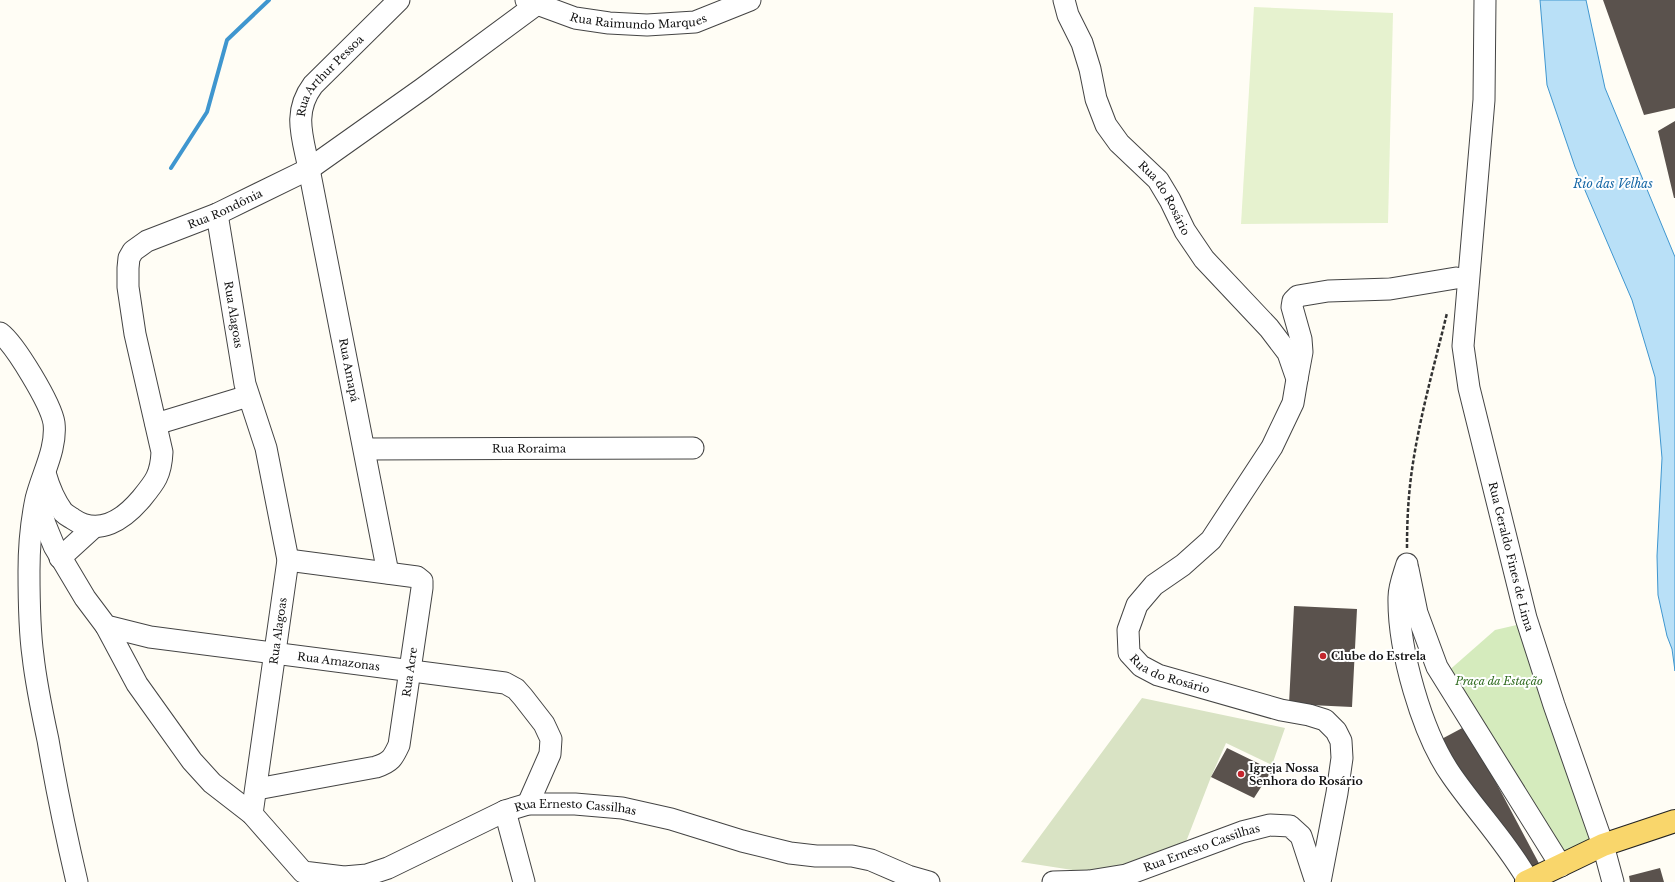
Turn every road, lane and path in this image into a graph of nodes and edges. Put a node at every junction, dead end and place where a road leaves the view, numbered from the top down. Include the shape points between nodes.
1 (399, 0) edge
2 (750, 0) edge
3 (1064, 0) edge
4 (1485, 0) edge
5 (531, 2) edge
6 (309, 168) junction
7 (217, 214) junction
8 (1456, 278) dead end
9 (1449, 307) dead end
10 (0, 333) edge
11 (1297, 379) junction
12 (248, 396) junction
13 (156, 424) junction
14 (693, 448) dead end
15 (365, 449) junction
16 (45, 473) junction
17 (37, 497) junction
18 (94, 527) junction
19 (60, 558) junction
20 (288, 560) junction
21 (1407, 564) junction
22 (388, 573) junction
23 (106, 626) junction
24 (276, 654) junction
25 (409, 672) junction
26 (257, 789) junction
27 (528, 804) junction
28 (505, 811) junction
29 (252, 814) junction
30 (1675, 821) edge
31 (1603, 845) junction
32 (1561, 866) junction
33 (300, 877) edge
34 (1126, 879) edge
35 (77, 882) edge
36 (524, 882) edge
37 (929, 882) edge
38 (1053, 882) edge
39 (1316, 882) edge
40 (1320, 882) edge
41 (1528, 882) edge
42 (1613, 882) edge

1 - 6 street, Rua Arthur Pessoa via 305,96 300,111
2 - 5 street, Rua Raimundo Marques via 695,22 647,25 575,18
3 - 11 street, Rua do Rosário via 1068,15 1082,43 1096,99 1106,125 1119,143 1158,180 1204,259 1269,328 1288,353
4 - 31 street, Rua Geraldo Fines de Lima via 1484,100 1463,346 1469,388 1526,618
5 - 6 street, Rua Rondônia via 422,89
6 - 7 street, Rua Rondônia
6 - 15 street, Rua Amapá
7 - 12 street, Rua Alagoas
7 - 13 street, Rua Rondônia via 147,241 133,251 129,258 128,287 135,334
8 - 11 street, Rua do Rosário via 1390,289 1328,290 1298,296 1292,307 1302,352
9 - 21 path via 1416,445 1407,515
10 - 16 street via 12,345 48,403 54,422 54,432
11 - 40 street, Rua do Rosário via 1293,403 1272,447 1210,540 1154,585 1137,605 1128,630 1128,638 1129,653 1141,666 1158,675 1280,710 1325,720 1336,731 1341,741 1342,758
12 - 13 street
12 - 20 street, Rua Alagoas via 266,448
13 - 18 street, Rua Rondônia via 162,452 160,471 155,481 128,513 113,523
14 - 15 street, Rua Roraima
15 - 22 street, Rua Amapá
16 - 17 street
16 - 18 street via 53,497 64,513 81,525
17 - 19 street via 44,524
17 - 35 street via 30,538 29,572 33,655 63,824
18 - 19 street
19 - 23 street
20 - 22 street, Rua Acre
20 - 24 street, Rua Alagoas
21 - 32 street via 1417,613 1437,667
21 - 41 street via 1399,596 1402,640 1414,692 1434,744 1451,775 1501,839
22 - 25 street, Rua Acre via 417,577 422,581
23 - 24 street, Rua Amazonas via 150,637
23 - 29 street via 136,684 192,761 212,783
24 - 25 street, Rua Amazonas
24 - 26 street, Rua Alagoas
25 - 26 street, Rua Acre via 399,745 388,762 376,767
25 - 27 street, Rua Amazonas via 505,683 516,689 544,724 551,739 550,754
26 - 29 street, Rua Alagoas
27 - 28 street, Rua Ernesto Cassilhas
27 - 37 street, Rua Ernesto Cassilhas via 622,808 671,819 790,853 852,856 871,860
28 - 33 street, Rua Ernesto Cassilhas via 394,865 367,875
28 - 36 street
29 - 33 street, Rua Ernesto Cassilhas
30 - 31 main road
31 - 32 main road
31 - 42 street, Rua Geraldo Fines de Lima
32 - 41 main road
34 - 38 street, Rua Ernesto Cassilhas
34 - 39 street, Rua Ernesto Cassilhas via 1242,832 1270,825 1290,826 1301,836

